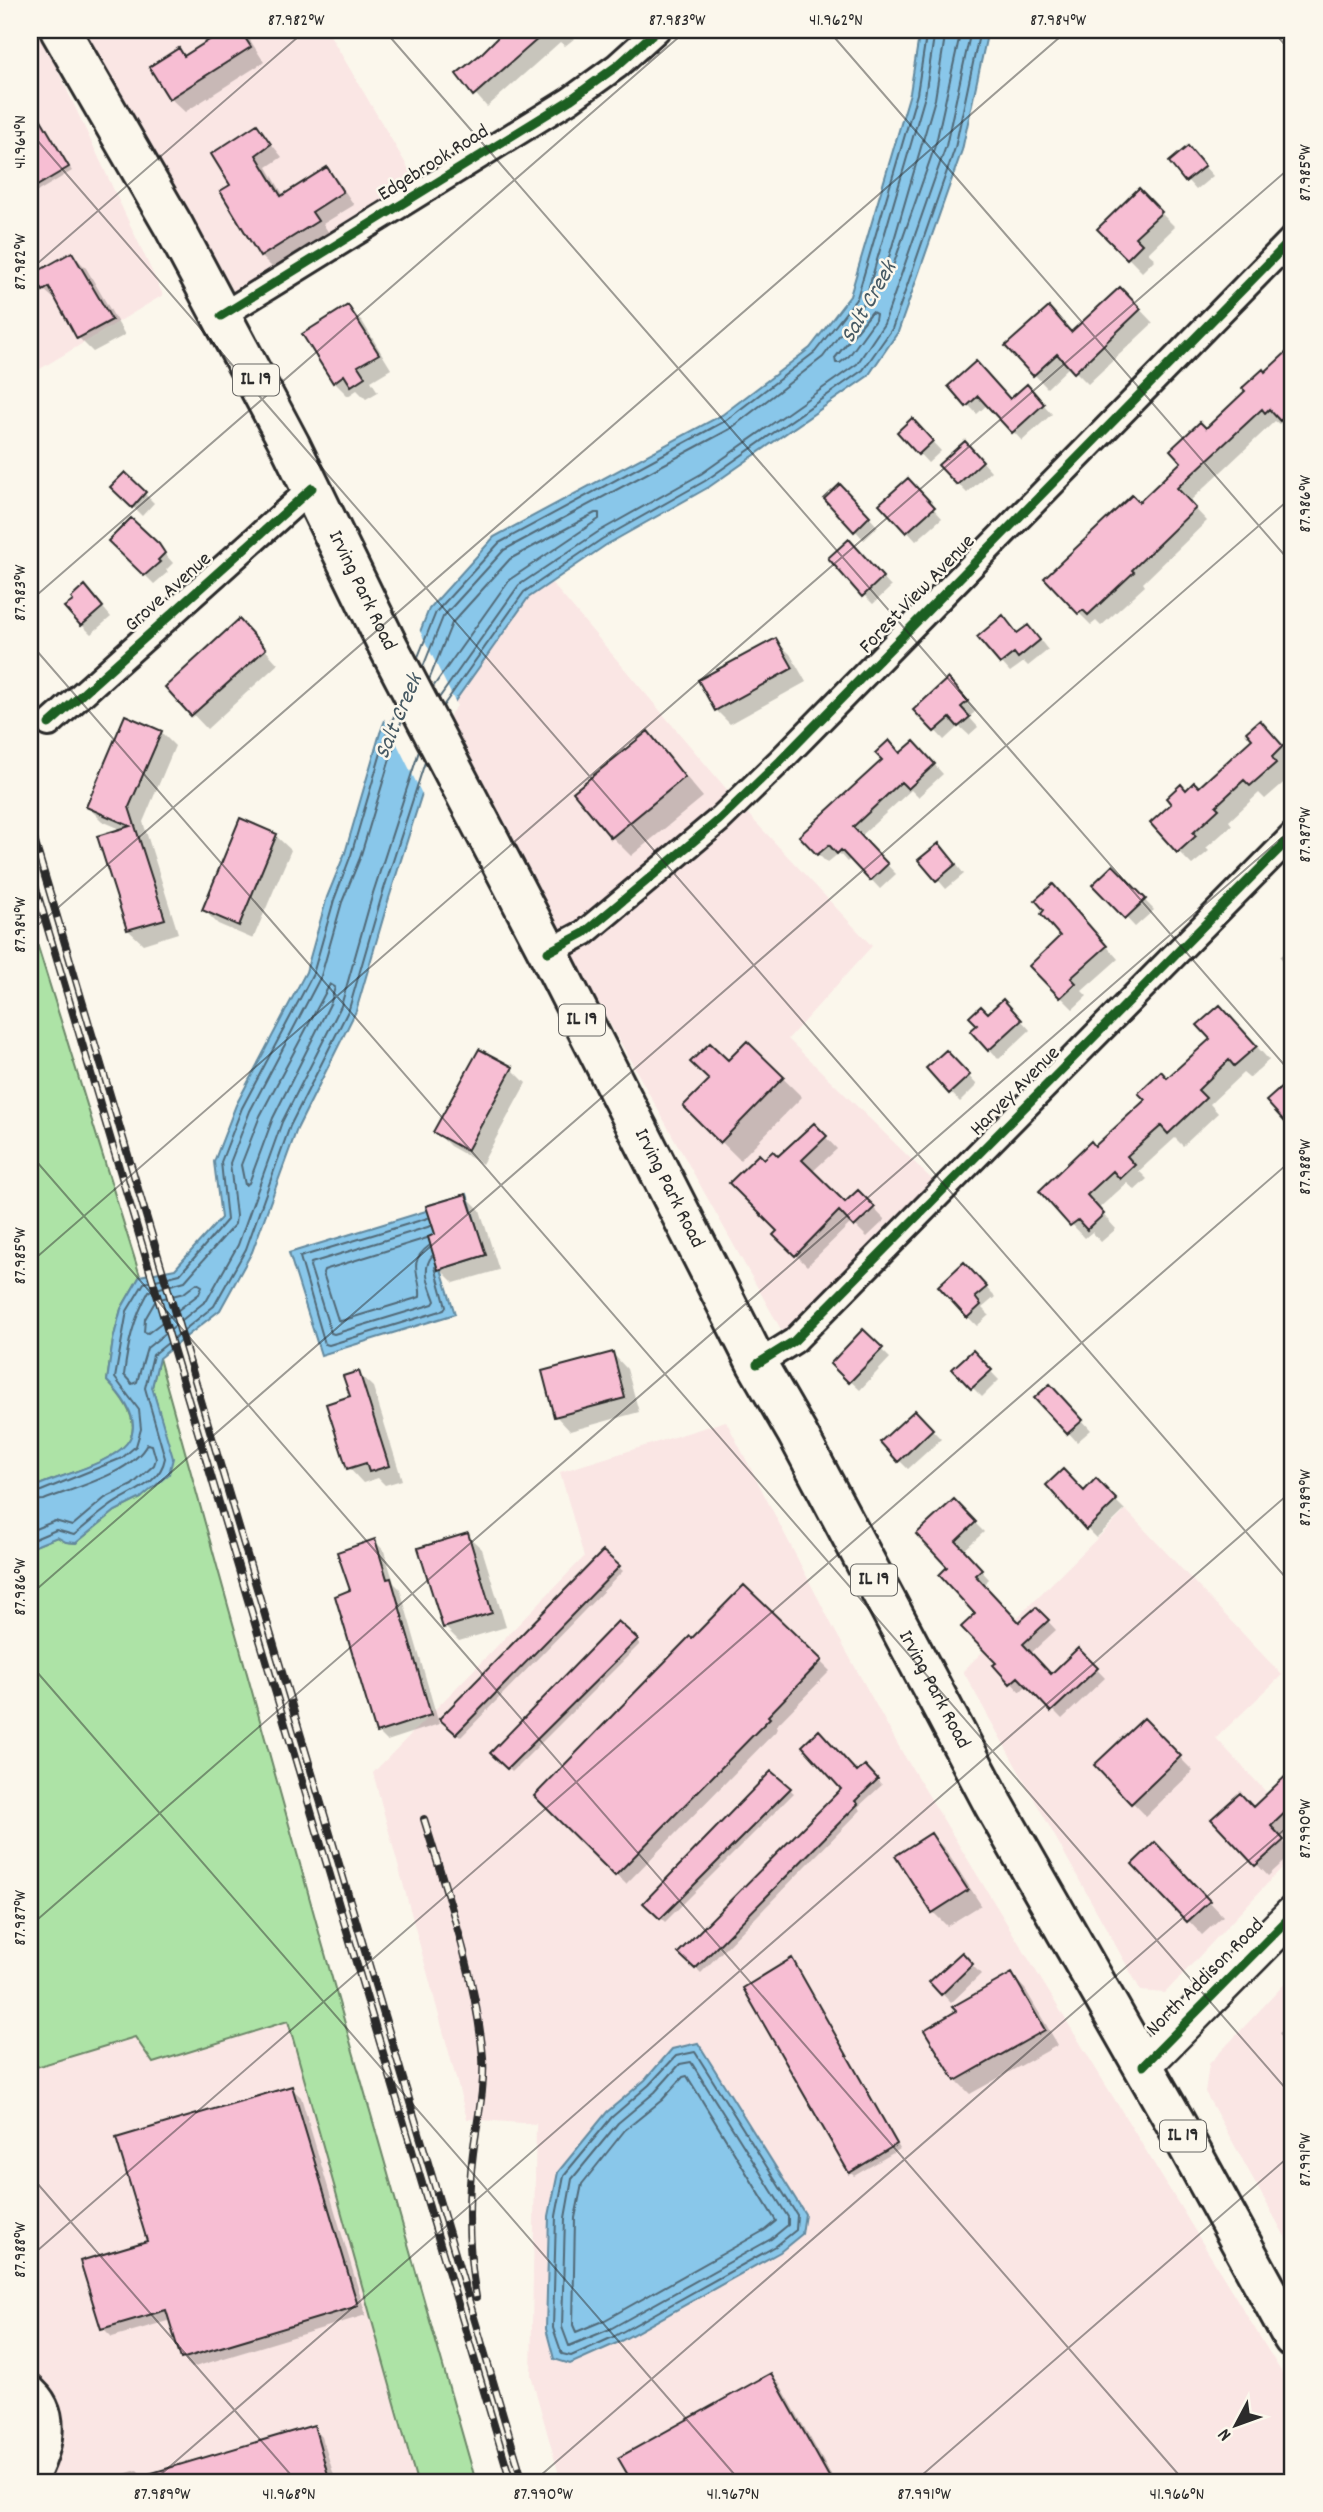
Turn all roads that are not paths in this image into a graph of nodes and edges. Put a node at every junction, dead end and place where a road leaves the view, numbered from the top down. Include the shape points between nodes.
1 (60, 30) edge
2 (657, 30) edge
3 (1293, 238) edge
4 (220, 316) junction
5 (312, 488) junction
6 (49, 724) dead end
7 (1293, 835) edge
8 (548, 952) junction
9 (757, 1364) junction
10 (1293, 1914) edge
11 (1143, 2066) junction
12 (1293, 2338) edge
13 (30, 2388) edge
14 (33, 2482) edge

1 - 4 main road, Irving Park Road / IL 19
2 - 4 street, Edgebrook Road via 570,100
3 - 8 street, Forest View Avenue via 719,820 584,933
4 - 5 main road, Irving Park Road / IL 19
5 - 6 street, Grove Avenue
5 - 8 main road, Irving Park Road / IL 19 via 388,646
7 - 9 street, Harvey Avenue via 794,1341
8 - 9 main road, Irving Park Road / IL 19
9 - 11 main road, Irving Park Road / IL 19 via 973,1766
10 - 11 street, North Addison Road
11 - 12 main road, Irving Park Road / IL 19
13 - 14 street via 48,2412 50,2437

